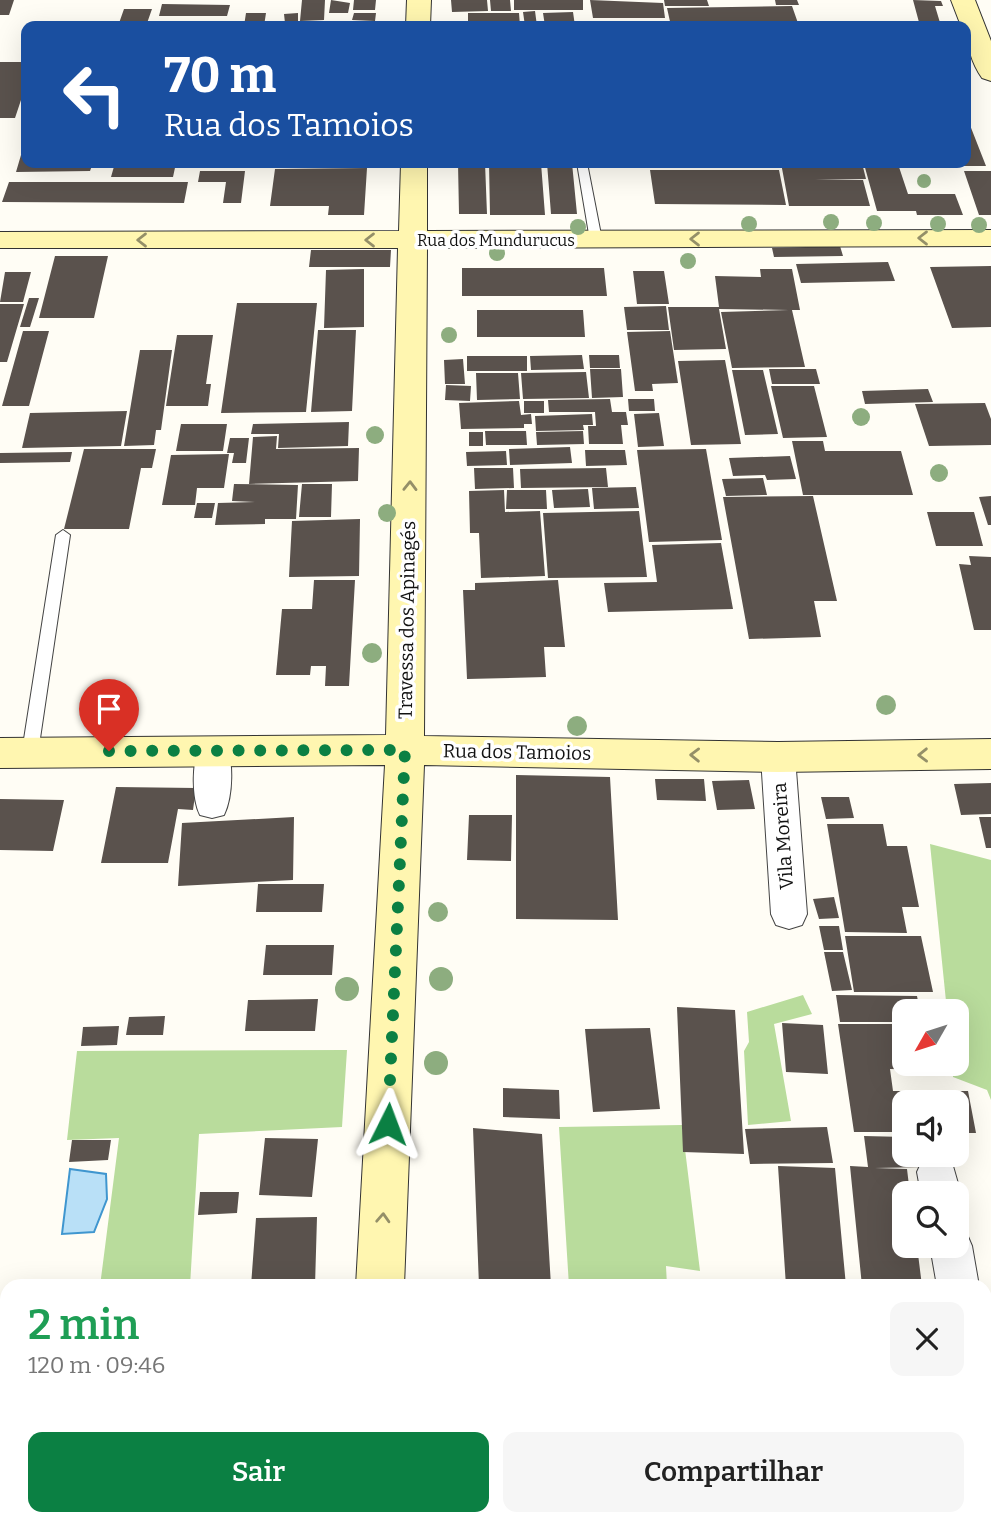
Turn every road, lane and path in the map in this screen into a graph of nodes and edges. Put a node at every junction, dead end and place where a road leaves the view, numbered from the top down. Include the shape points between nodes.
1 (419, 0) edge
2 (963, 0) edge
3 (418, 21) edge
4 (991, 73) edge
5 (414, 168) edge
6 (583, 168) edge
7 (991, 238) edge
8 (0, 240) edge
9 (412, 240) junction
10 (596, 240) junction
11 (63, 535) dead end
12 (405, 750) junction
13 (213, 751) junction
14 (15, 752) edge
15 (991, 754) edge
16 (778, 757) junction
17 (212, 805) dead end
18 (789, 914) dead end
19 (953, 1258) edge
20 (380, 1279) edge
21 (957, 1279) edge

1 - 3 street
2 - 4 street
5 - 9 street, Travessa dos Apinagés
6 - 10 lane
7 -> 10 street, Rua dos Mundurucus
9 -> 8 street, Rua dos Mundurucus
9 - 10 street, Rua dos Mundurucus
12 -> 9 street, Travessa dos Apinagés
11 - 14 lane
12 - 13 street, Rua dos Tamoios
16 -> 12 street, Rua dos Tamoios
20 -> 12 street, Travessa dos Apinagés
13 - 14 street, Rua dos Tamoios
13 - 17 street
15 -> 16 street, Rua dos Tamoios
16 - 18 street, Vila Moreira
19 - 21 street

